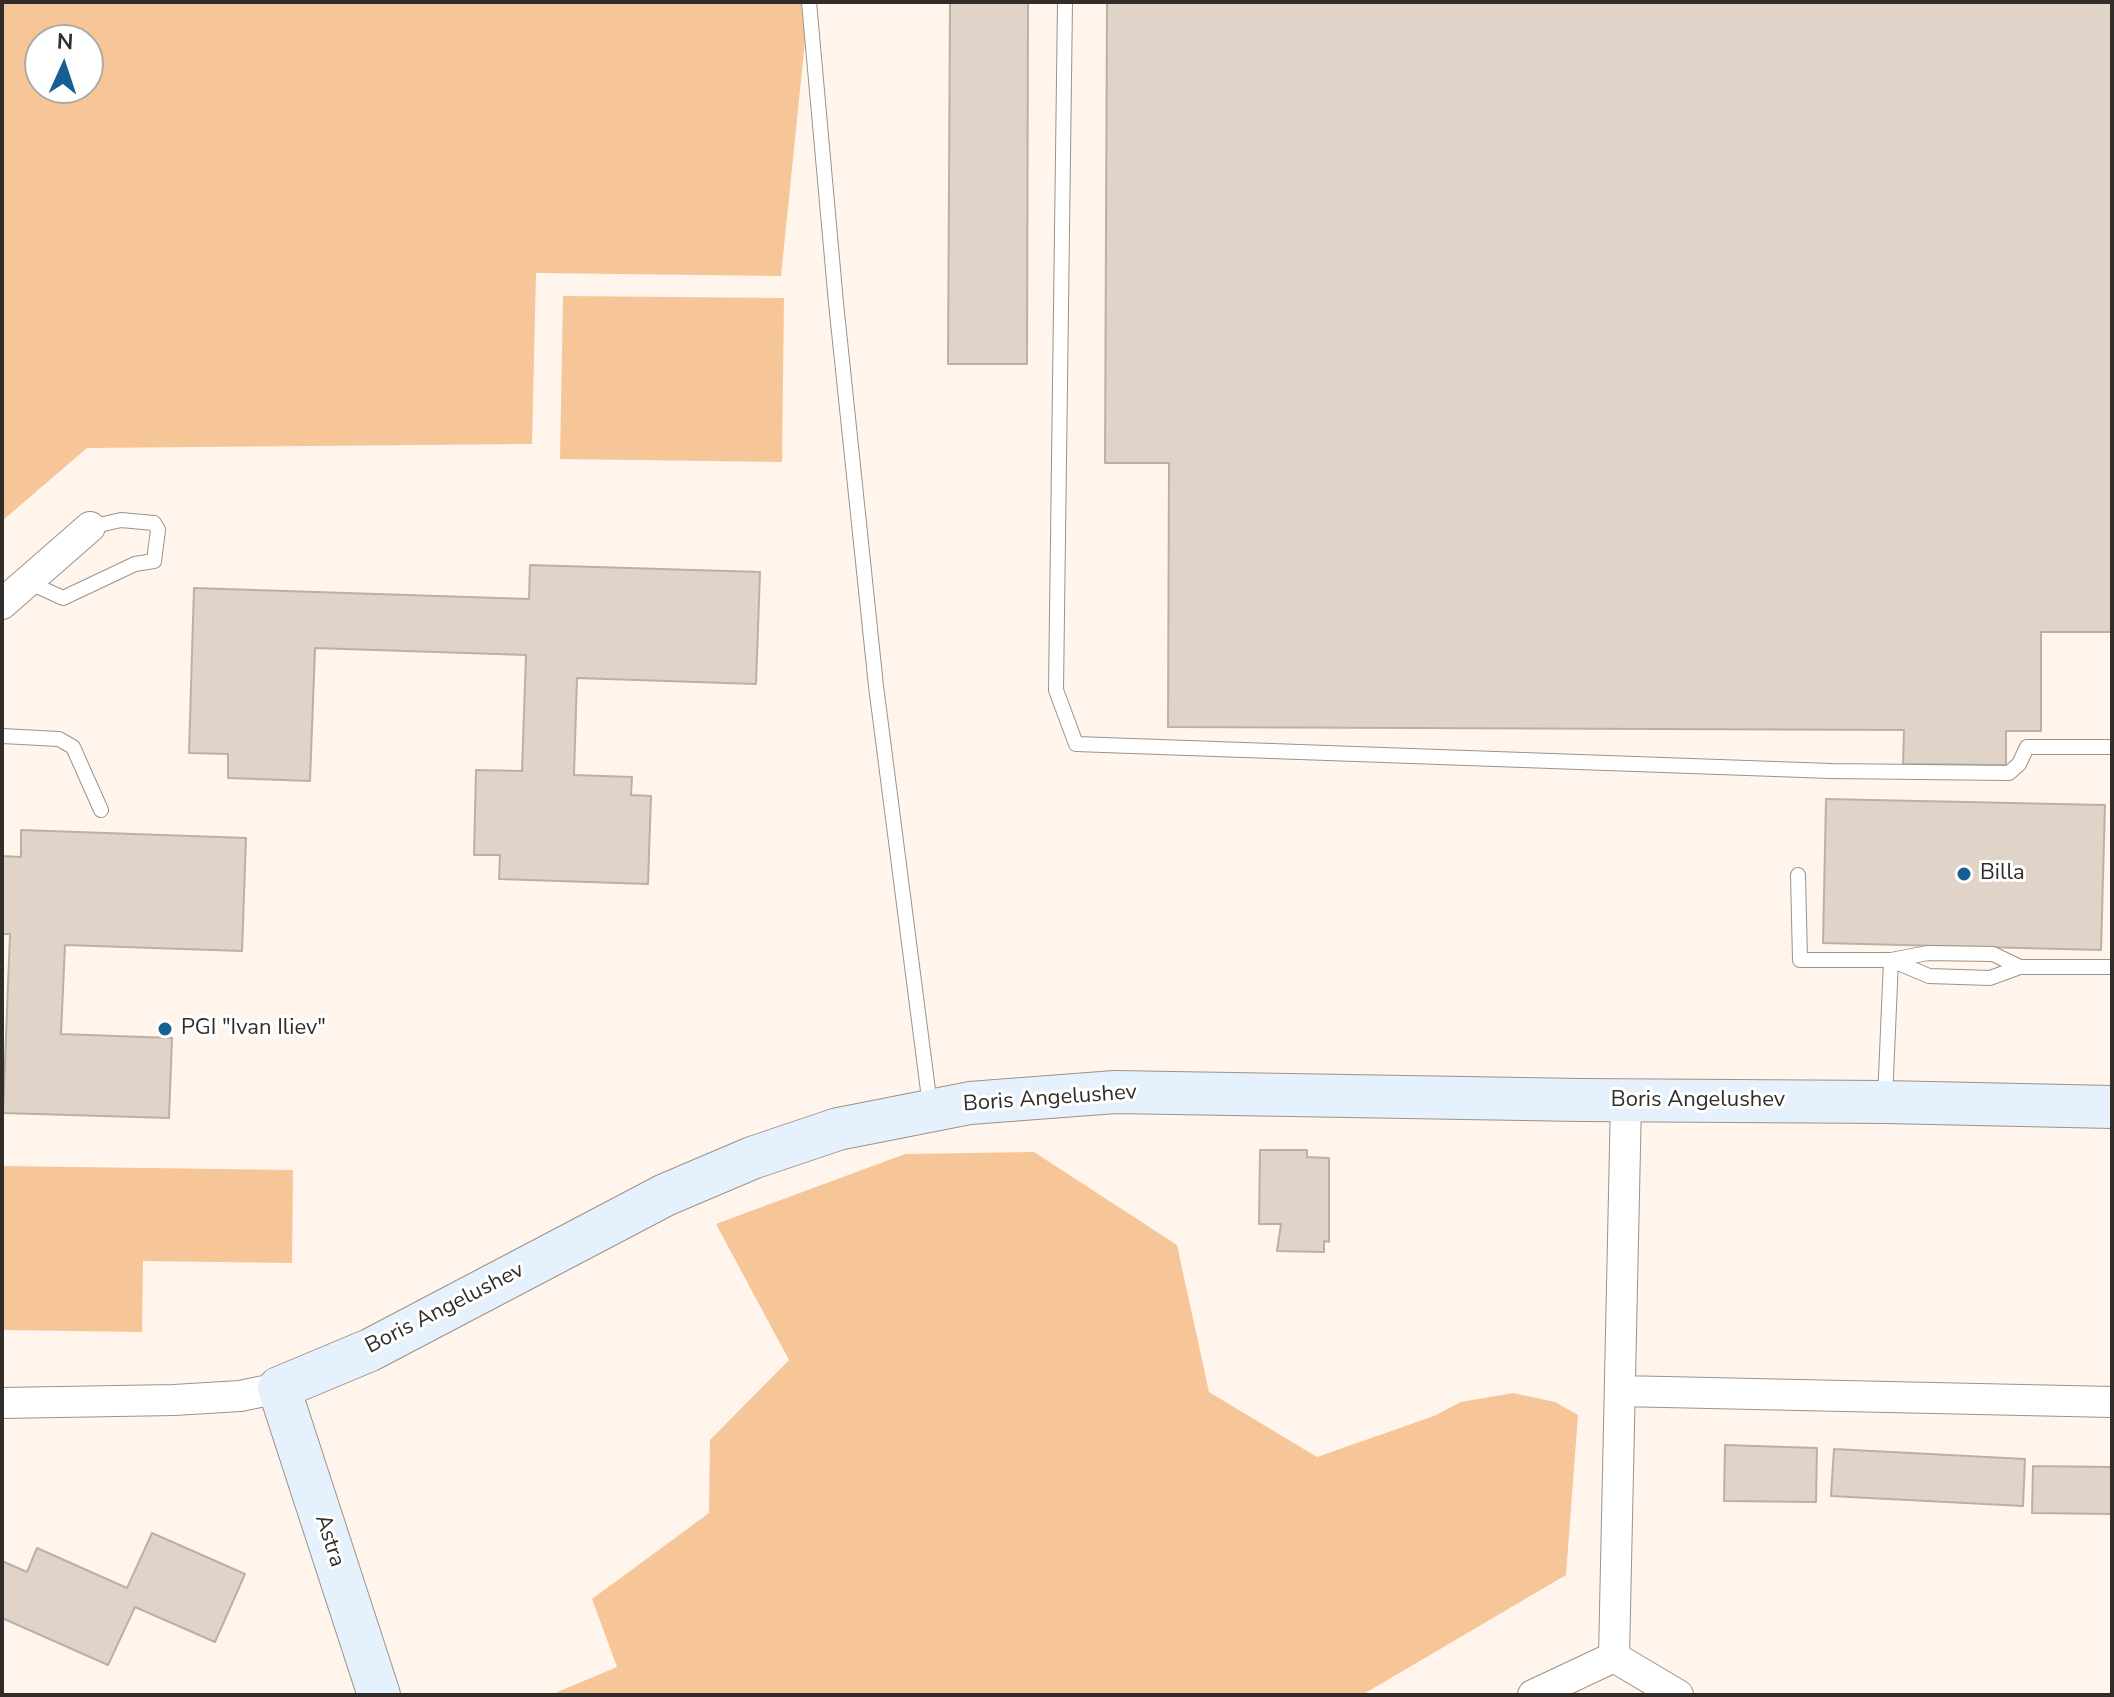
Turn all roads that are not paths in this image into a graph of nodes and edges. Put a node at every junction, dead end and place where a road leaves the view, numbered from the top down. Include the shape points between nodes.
1 (809, 2) edge
2 (1065, 2) edge
3 (90, 527) joint
4 (28, 582) junction
5 (2, 604) edge
6 (2, 736) edge
7 (2112, 747) edge
8 (101, 810) dead end
9 (1798, 875) dead end
10 (1891, 960) junction
11 (2020, 967) junction
12 (2112, 967) edge
13 (1626, 1101) junction
14 (1885, 1102) junction
15 (2112, 1107) edge
16 (931, 1111) junction
17 (279, 1388) junction
18 (1620, 1391) junction
19 (2112, 1402) edge
20 (2, 1403) edge
21 (1614, 1657) junction
22 (379, 1695) edge
23 (1533, 1695) edge
24 (1678, 1695) edge

1 - 16 lane via 875,670
2 - 7 lane via 1056,690 1076,744 2009,773 2027,747
3 - 4 street
3 - 4 lane via 121,520 154,523 154,561 135,564 63,598
4 - 5 street
6 - 8 lane via 59,739 73,747
9 - 10 lane via 1800,960
10 - 11 lane via 1928,953 1993,954
10 - 11 lane via 1929,976 1990,978
10 - 14 lane
11 - 12 lane
13 - 14 street, Boris Angelushev
13 - 16 street, Boris Angelushev via 1115,1092 1009,1098
13 - 18 street
14 - 15 street, Boris Angelushev
16 - 17 street, Boris Angelushev via 838,1129 752,1158 665,1195 370,1350
17 - 20 street, Boris Angelushev via 174,1400
17 - 22 street, Astra
18 - 19 street
18 - 21 street
21 - 23 street
21 - 24 street

